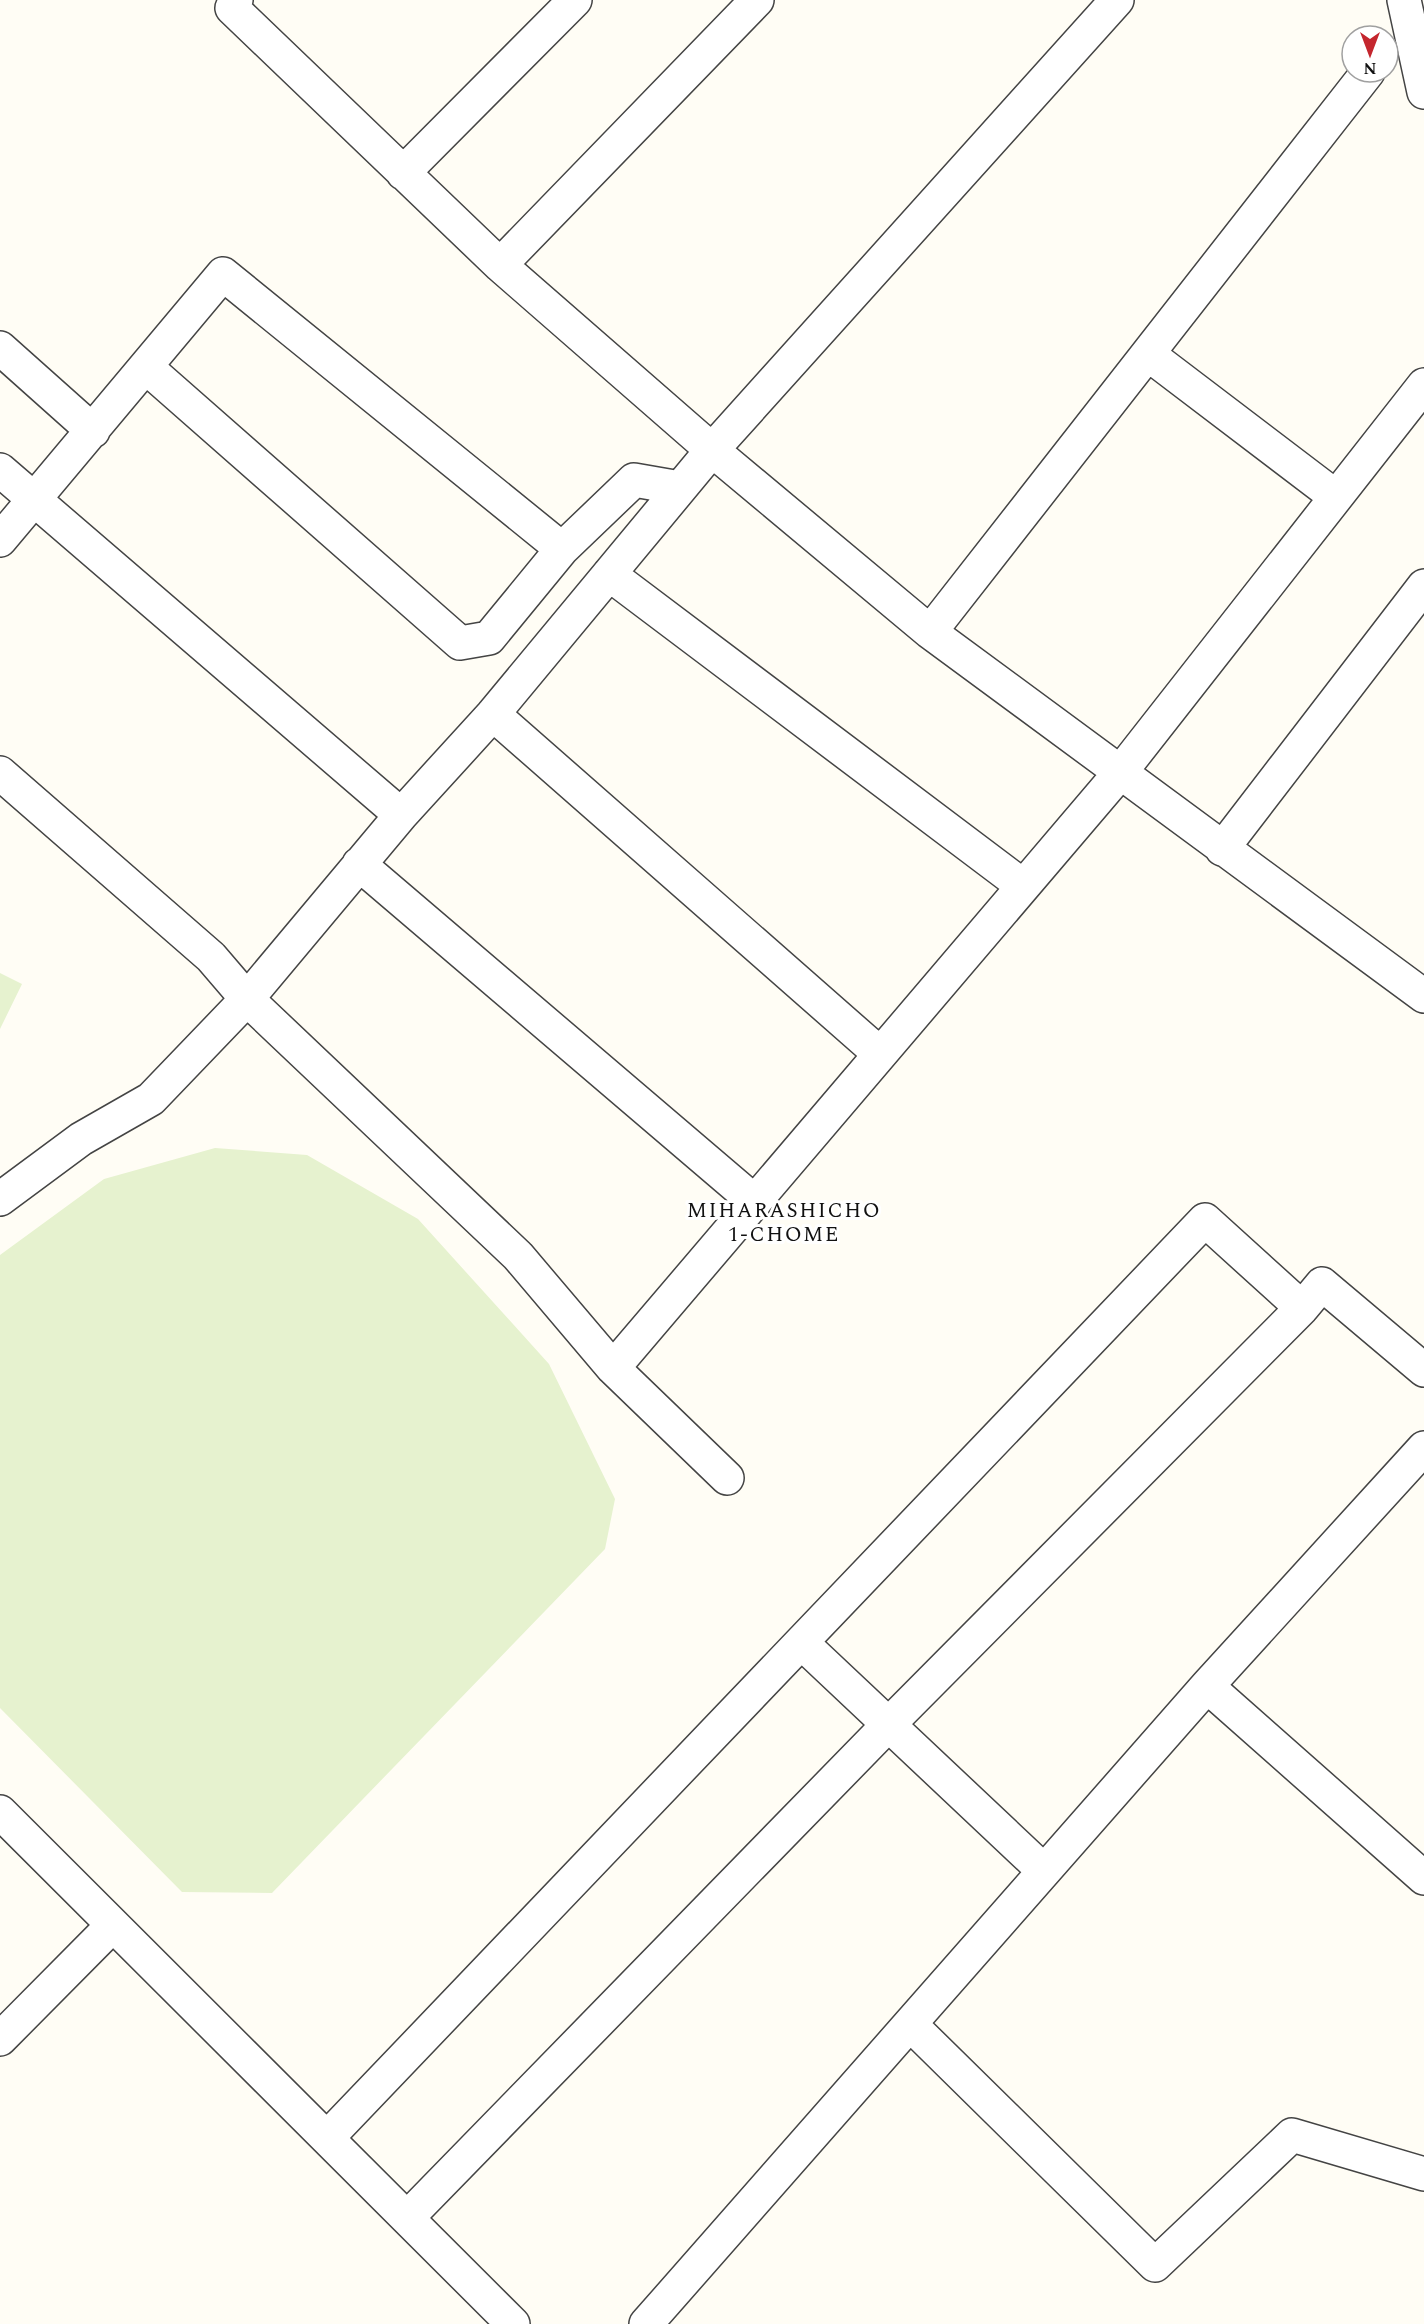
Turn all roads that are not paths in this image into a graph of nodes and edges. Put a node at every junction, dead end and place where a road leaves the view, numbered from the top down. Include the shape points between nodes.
1 (237, 0) edge
2 (575, 0) edge
3 (757, 0) edge
4 (1117, 0) edge
5 (1404, 0) edge
6 (1402, 54) edge
7 (1359, 84) edge
8 (1424, 92) edge
9 (403, 173) junction
10 (500, 265) junction
11 (0, 348) edge
12 (1148, 354) junction
13 (146, 367) junction
14 (1424, 385) edge
15 (93, 431) junction
16 (712, 450) junction
17 (0, 470) edge
18 (680, 488) junction
19 (1336, 497) junction
20 (35, 500) junction
21 (0, 540) edge
22 (562, 549) junction
23 (609, 574) junction
24 (1424, 586) edge
25 (930, 632) junction
26 (493, 714) junction
27 (0, 773) edge
28 (1119, 774) junction
29 (401, 815) junction
30 (1222, 849) junction
31 (359, 864) junction
32 (1023, 886) junction
33 (1424, 996) edge
34 (247, 999) junction
35 (880, 1054) junction
36 (0, 1199) edge
37 (755, 1202) junction
38 (1302, 1308) junction
39 (613, 1368) junction
40 (1424, 1370) edge
41 (1424, 1448) edge
42 (727, 1478) dead end
43 (802, 1643) junction
44 (1207, 1686) junction
45 (888, 1725) junction
46 (0, 1812) edge
47 (1044, 1871) junction
48 (1424, 1878) edge
49 (113, 1925) junction
50 (910, 2024) junction
51 (0, 2038) edge
52 (327, 2138) junction
53 (1424, 2174) edge
54 (407, 2218) junction
55 (513, 2324) edge
56 (646, 2324) edge

1 - 9 street via 232,8
2 - 9 street
3 - 10 street
4 - 16 street
5 - 6 street
6 - 8 street
7 - 12 street
9 - 10 street
10 - 16 street
11 - 15 street
12 - 19 street
12 - 25 street
13 - 15 street
13 - 22 street via 223,274
13 - 22 street via 460,643 489,639
14 - 19 street
15 - 20 street
16 - 18 street
16 - 25 street
17 - 20 street
18 - 22 street via 634,480
18 - 23 street
19 - 28 street
20 - 21 street
20 - 29 street
23 - 26 street
23 - 32 street
24 - 30 street
25 - 28 street
26 - 29 street
26 - 35 street
27 - 34 street via 211,957
28 - 30 street
28 - 32 street
29 - 31 street
30 - 33 street
31 - 34 street
31 - 37 street
32 - 35 street
34 - 36 street via 151,1099 81,1139
34 - 39 street via 518,1256
35 - 37 street
37 - 39 street
38 - 40 street via 1322,1284
38 - 43 street via 1205,1220
38 - 45 street
39 - 42 street
41 - 44 street
43 - 45 street
43 - 52 street
44 - 47 street
44 - 48 street
45 - 47 street
45 - 54 street
46 - 49 street
47 - 50 street
49 - 51 street
49 - 52 street
50 - 53 street via 1155,2265 1292,2134
50 - 56 street
52 - 54 street
54 - 55 street

